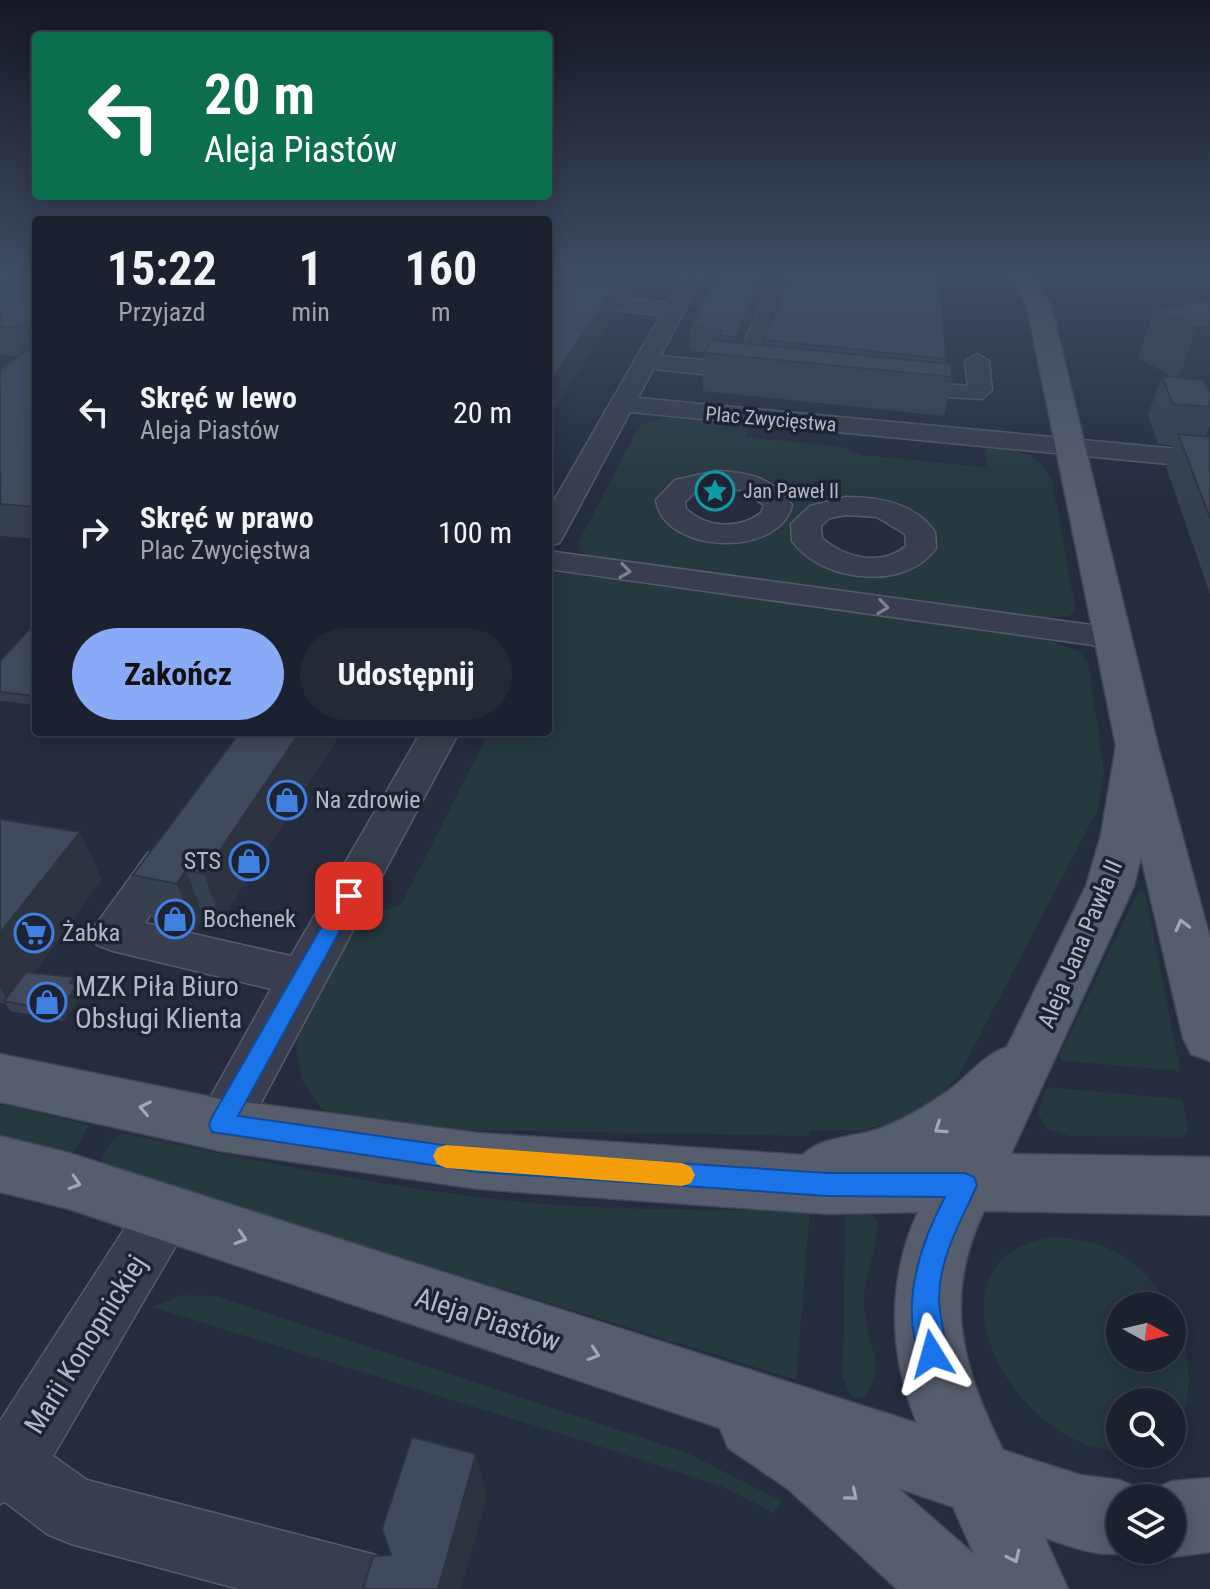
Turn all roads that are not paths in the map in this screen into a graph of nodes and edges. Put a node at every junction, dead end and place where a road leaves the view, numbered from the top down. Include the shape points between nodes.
1 (654, 347) edge
2 (754, 347) edge
3 (1049, 347) edge
4 (646, 361) junction
5 (977, 361) dead end
6 (744, 372) junction
7 (775, 375) edge
8 (869, 385) edge
9 (622, 404) junction
10 (1072, 447) junction
11 (1210, 460) edge
12 (552, 530) edge
13 (552, 561) edge
14 (1114, 638) junction
15 (438, 736) edge
16 (1137, 746) junction
17 (163, 864) edge
18 (303, 978) junction
19 (1206, 1014) edge
20 (1039, 1038) junction
21 (0, 1078) edge
22 (221, 1125) junction
23 (0, 1164) edge
24 (728, 1178) junction
25 (965, 1185) junction
26 (1210, 1186) edge
27 (167, 1213) junction
28 (696, 1388) junction
29 (5, 1468) edge
30 (975, 1475) junction
31 (1210, 1515) edge
32 (1106, 1516) edge
33 (1186, 1518) edge
34 (372, 1589) edge
35 (955, 1589) edge
36 (1029, 1589) edge

1 - 4 street
2 - 6 street
3 - 10 main road
4 - 6 street
4 - 9 street
5 - 8 street via 980,390 973,394
6 - 7 street
9 - 10 street, Plac Zwycięstwa
9 - 12 street
10 - 11 street, Plac Zwycięstwa
10 - 14 main road
13 -> 14 street
14 - 16 main road
15 - 18 street
19 -> 16 main road
16 - 20 main road, Aleja Jana Pawła II via 1124,835 1110,886
17 - 18 street via 113,933
18 - 22 street
20 -> 24 main road via 975,1104 918,1143 829,1171
20 - 25 main road, Aleja Jana Pawła II
22 -> 21 main road
22 - 24 main road via 478,1161
23 -> 27 main road, Aleja Piastów
24 - 25 main road via 828,1185
25 - 26 main road
25 - 30 main road, Aleja Jana Pawła II via 939,1236 925,1299 936,1371
27 -> 28 main road, Aleja Piastów
27 - 29 street, Marii Konopnickiej
28 - 30 main road, Aleja Piastów
28 -> 35 main road via 814,1463
29 - 34 street via 71,1510
30 - 32 main road, Aleja Piastów via 1080,1512
30 -> 36 main road
31 - 33 main road

